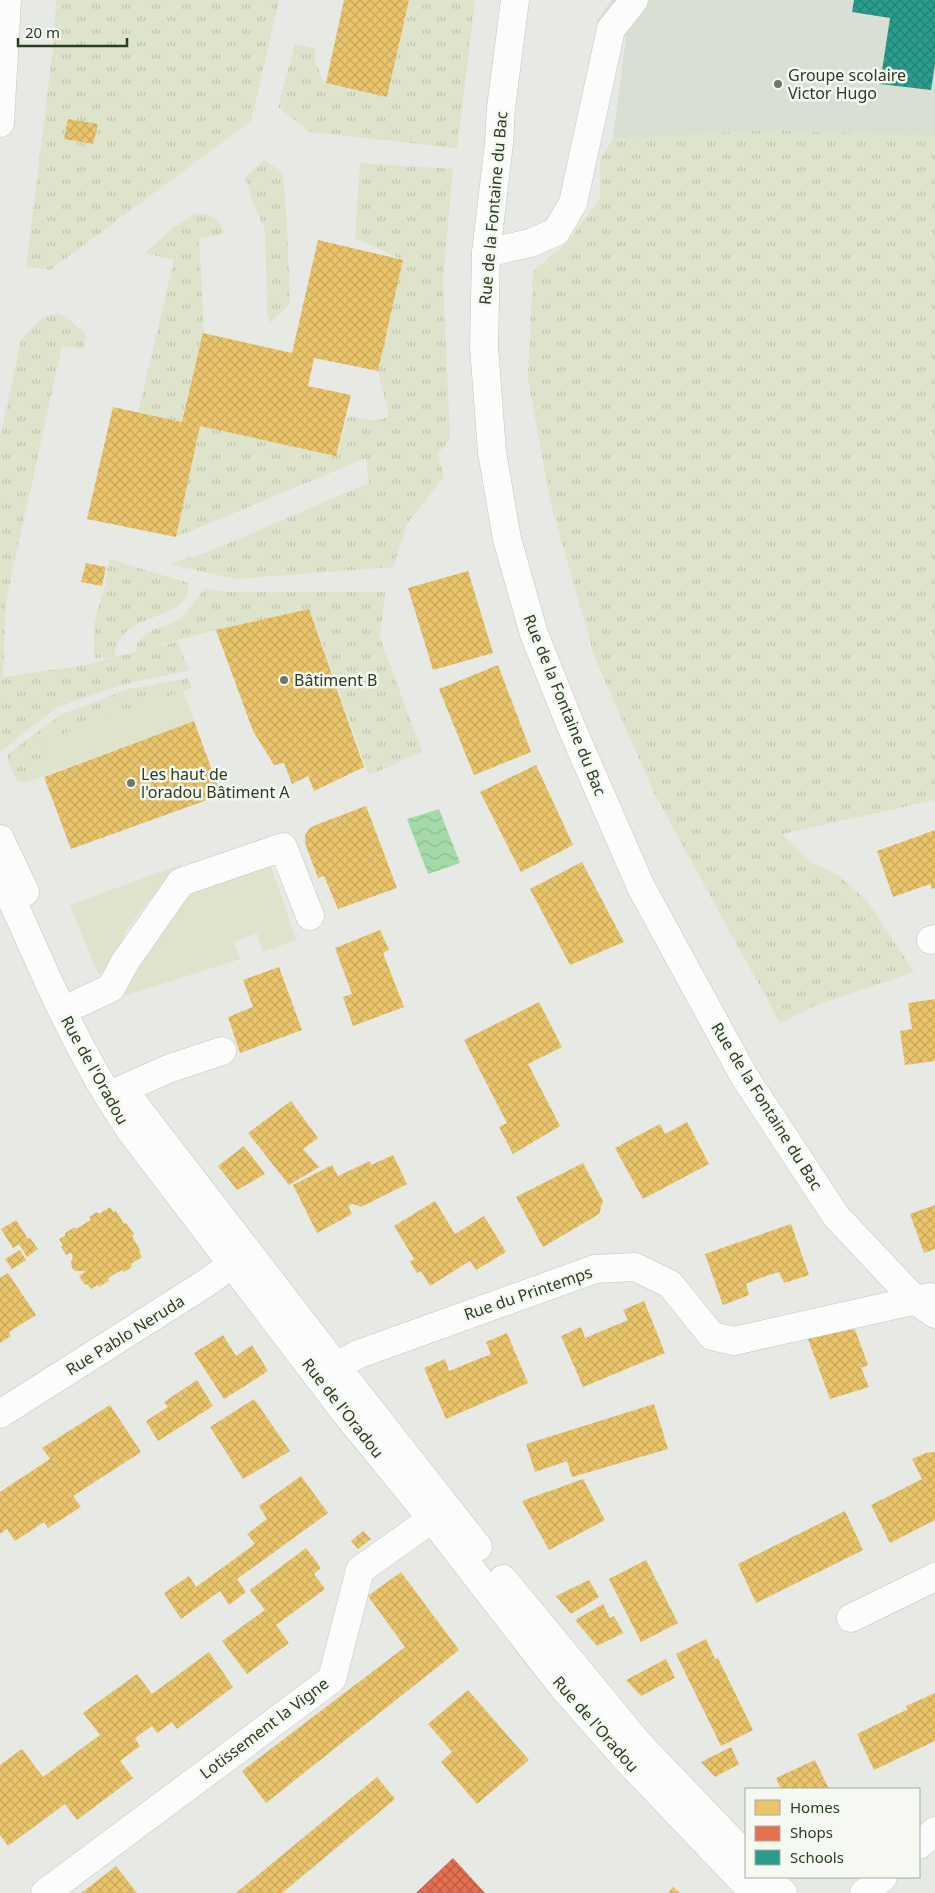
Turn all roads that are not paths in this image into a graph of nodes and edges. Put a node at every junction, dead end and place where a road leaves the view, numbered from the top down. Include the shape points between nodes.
1 (7, 0) edge
2 (515, 0) edge
3 (634, 0) edge
4 (0, 122) edge
5 (486, 253) junction
6 (0, 839) edge
7 (0, 876) edge
8 (310, 916) dead end
9 (79, 1003) junction
10 (222, 1051) dead end
11 (122, 1089) junction
12 (240, 1258) junction
13 (929, 1303) edge
14 (336, 1366) junction
15 (0, 1414) edge
16 (440, 1513) junction
17 (935, 1579) edge
18 (851, 1618) dead end
19 (935, 1831) edge
20 (920, 1844) edge
21 (745, 1855) edge
22 (768, 1878) edge
23 (882, 1878) edge
24 (45, 1893) edge
25 (754, 1893) edge
26 (783, 1893) edge
27 (864, 1893) edge

1 - 4 street
2 - 5 street, Rue de la Fontaine du Bac
3 - 5 street via 611,29 569,210 556,232 530,243
5 - 13 street, Rue de la Fontaine du Bac via 484,347 492,452 508,539 534,634 570,724 640,887 744,1076 836,1216
6 - 9 street, Rue de l'Oradou
7 - 12 street, Rue de l'Oradou via 60,1006 106,1094 182,1201
8 - 9 street via 283,847 181,882 125,962 111,988
9 - 11 street, Rue de l'Oradou
10 - 11 street
11 - 12 street, Rue de l'Oradou
12 - 14 street, Rue de l'Oradou
12 - 15 street, Rue Pablo Neruda
12 - 16 street, Rue de l'Oradou via 347,1415
13 - 14 street, Rue du Printemps via 734,1341 712,1336 670,1284 635,1267 595,1269 359,1354
14 - 16 street, Rue de l'Oradou
16 - 21 street, Rue de l'Oradou via 514,1593 640,1744
16 - 24 street, Lotissement la Vigne via 360,1570 332,1678
16 - 25 street, Rue de l'Oradou via 561,1685 628,1761
17 - 18 street
19 - 20 street
22 - 26 street
23 - 27 street

